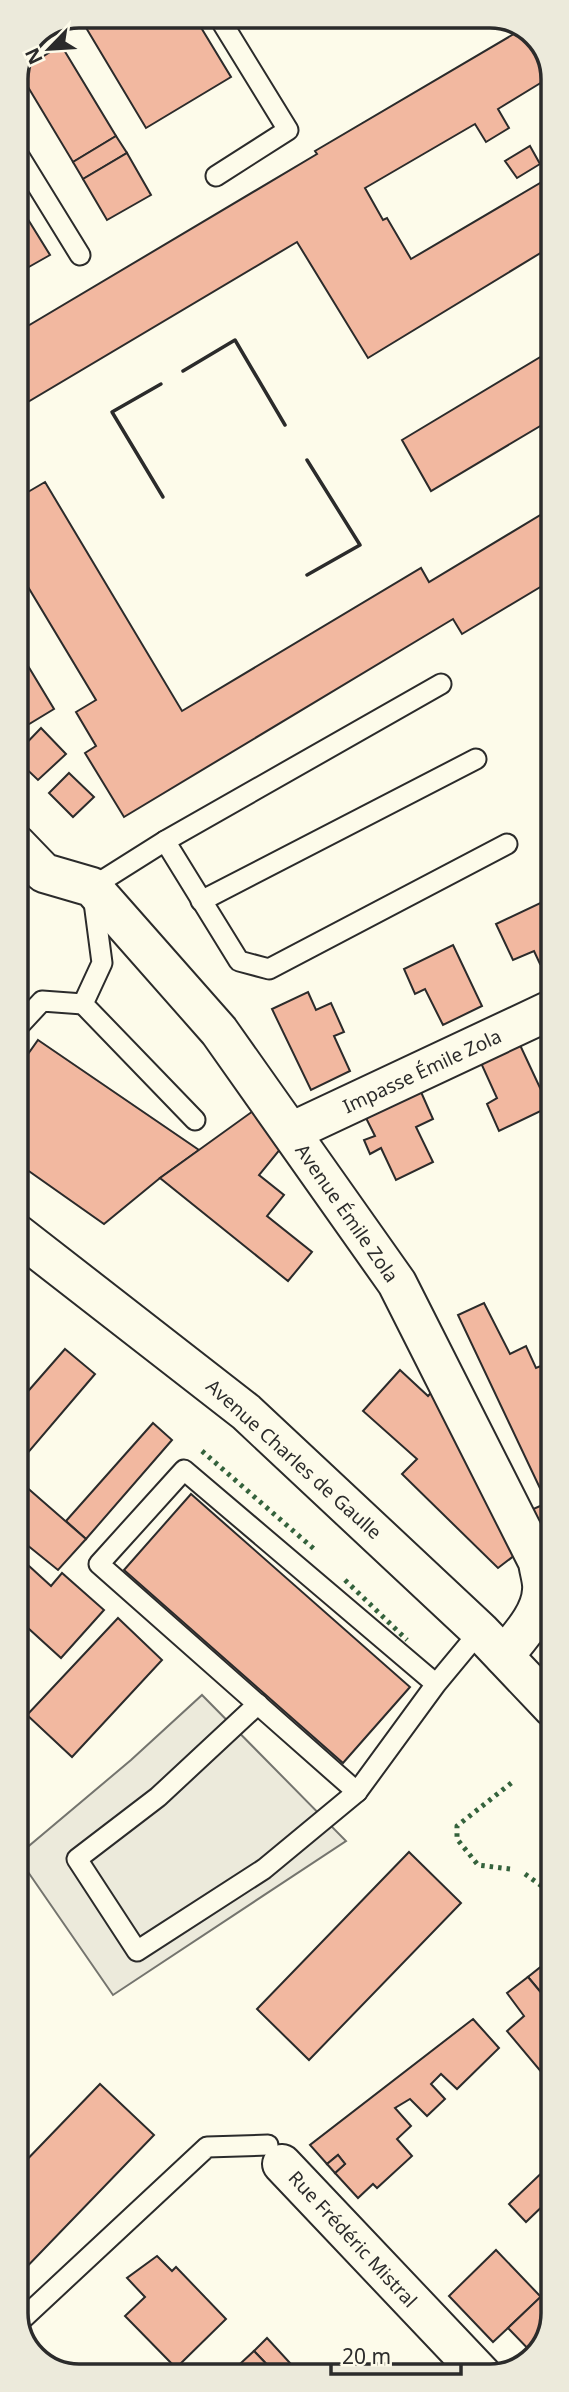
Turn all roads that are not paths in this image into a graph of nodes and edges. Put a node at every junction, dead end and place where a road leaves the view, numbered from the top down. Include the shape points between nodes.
1 (225, 28) edge
2 (28, 170) edge
3 (216, 176) dead end
4 (80, 255) dead end
5 (441, 684) dead end
6 (476, 759) dead end
7 (165, 841) junction
8 (507, 844) dead end
9 (28, 856) edge
10 (92, 887) junction
11 (201, 901) junction
12 (83, 1004) junction
13 (541, 1015) edge
14 (28, 1016) edge
15 (195, 1120) dead end
16 (291, 1132) junction
17 (28, 1242) edge
18 (541, 1582) edge
19 (541, 1594) edge
20 (492, 1643) junction
21 (436, 1684) junction
22 (541, 1695) edge
23 (258, 1704) junction
24 (357, 1792) junction
25 (275, 2155) joint
26 (28, 2314) edge
27 (472, 2364) edge

1 - 3 lane via 288,130
2 - 4 lane
5 - 7 lane
6 - 11 lane
7 - 10 lane
7 - 11 lane
8 - 11 lane via 269,969 239,961
9 - 10 street via 44,873
10 - 12 lane via 102,963
10 - 16 street, Avenue Émile Zola via 219,1031
12 - 14 lane via 42,1001
12 - 15 lane
13 - 16 street, Impasse Émile Zola
16 - 18 street, Avenue Émile Zola via 397,1283 538,1562
17 - 20 street, Avenue Charles de Gaulle via 246,1412
19 - 20 street, Avenue Émile Zola via 530,1623
20 - 21 lane
20 - 22 street, Avenue Charles de Gaulle
21 - 23 lane via 184,1470 99,1564
21 - 24 lane
23 - 24 lane
23 - 24 lane via 158,1797 77,1859 137,1951 264,1869
25 - 26 lane via 207,2147
25 - 27 street, Rue Frédéric Mistral

